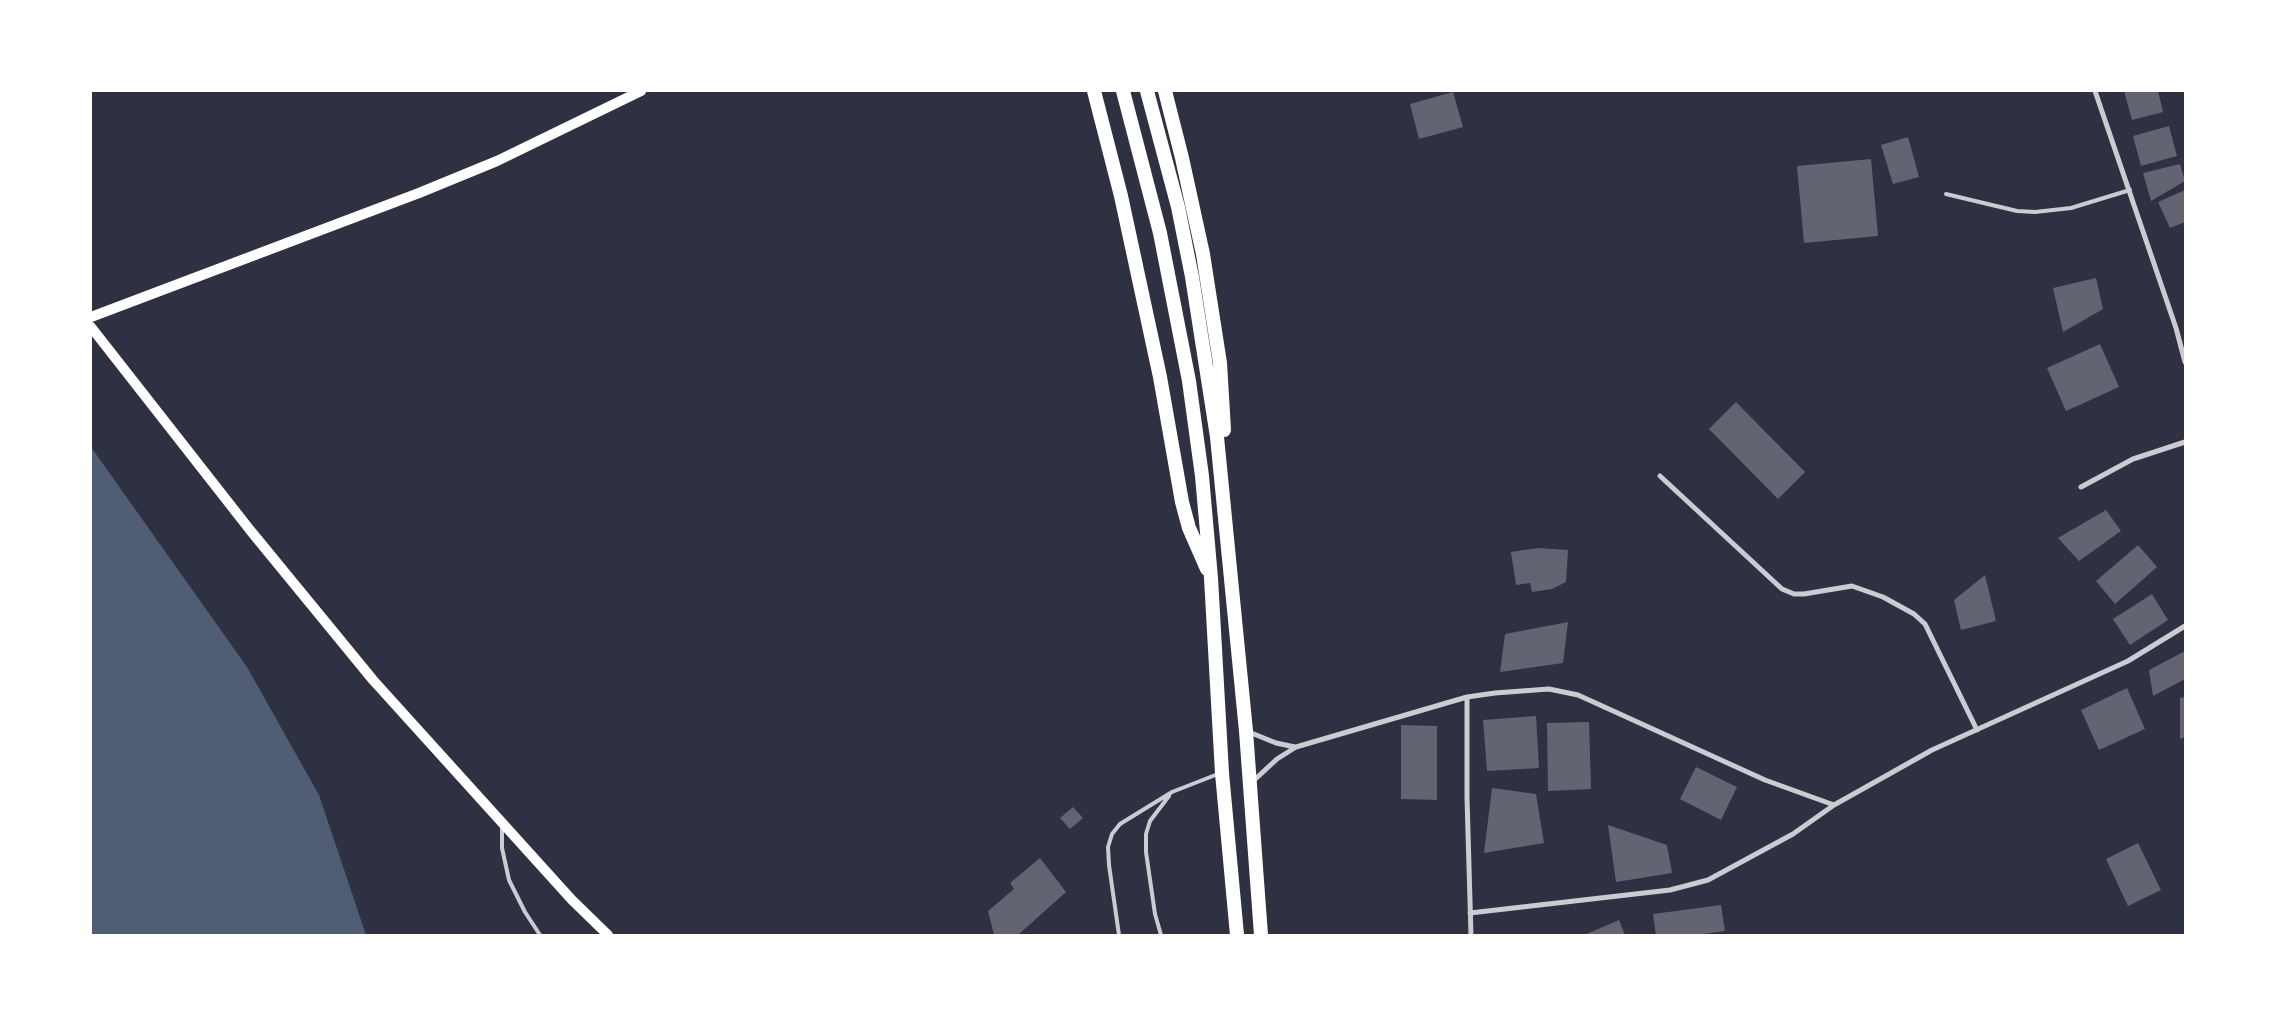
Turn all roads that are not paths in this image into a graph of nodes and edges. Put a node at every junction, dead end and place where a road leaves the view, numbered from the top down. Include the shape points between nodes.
1 (641, 91) edge
2 (1094, 91) edge
3 (1123, 91) edge
4 (1147, 91) edge
5 (1165, 91) edge
6 (2095, 91) edge
7 (2130, 190) junction
8 (1946, 194) dead end
9 (91, 317) edge
10 (91, 327) edge
11 (2185, 362) edge
12 (2185, 442) edge
13 (1660, 476) dead end
14 (2081, 488) dead end
15 (1226, 506) junction
16 (1211, 578) junction
17 (2185, 626) edge
18 (1467, 697) junction
19 (1977, 730) junction
20 (1246, 731) junction
21 (1296, 748) junction
22 (1222, 773) junction
23 (1250, 784) junction
24 (1172, 792) junction
25 (1834, 806) junction
26 (502, 822) junction
27 (1470, 913) junction
28 (540, 935) edge
29 (608, 935) edge
30 (1119, 935) edge
31 (1161, 935) edge
32 (1237, 935) edge
33 (1261, 935) edge
34 (1471, 935) edge

1 - 9 main road via 497,161
2 - 16 highway via 1121,196 1160,378 1182,502 1189,528
3 - 16 highway via 1160,233 1189,381
4 - 15 highway via 1178,207 1192,277
5 - 15 highway via 1202,254 1220,362
6 - 7 street
7 - 8 lane via 2071,208 2035,212
7 - 11 street
10 - 26 main road via 250,530 367,672
12 - 14 street via 2133,459
13 - 19 street via 1782,589 1804,594 1852,586 1883,597 1914,614 1925,624
15 - 20 highway
16 - 22 highway
17 - 19 street via 2128,662
18 - 21 street
18 - 25 street via 1532,689 1564,691 1765,780
18 - 27 street
19 - 25 street via 1932,750
20 - 21 street via 1276,744
20 - 23 highway
21 - 23 street via 1277,759
22 - 24 lane
22 - 32 highway
23 - 33 highway
24 - 30 lane via 1120,824 1112,834 1108,848 1109,865
24 - 31 lane via 1150,821 1146,834 1155,914
25 - 27 street via 1734,868 1690,886
26 - 28 lane via 502,848 509,880
26 - 29 main road
27 - 34 street

